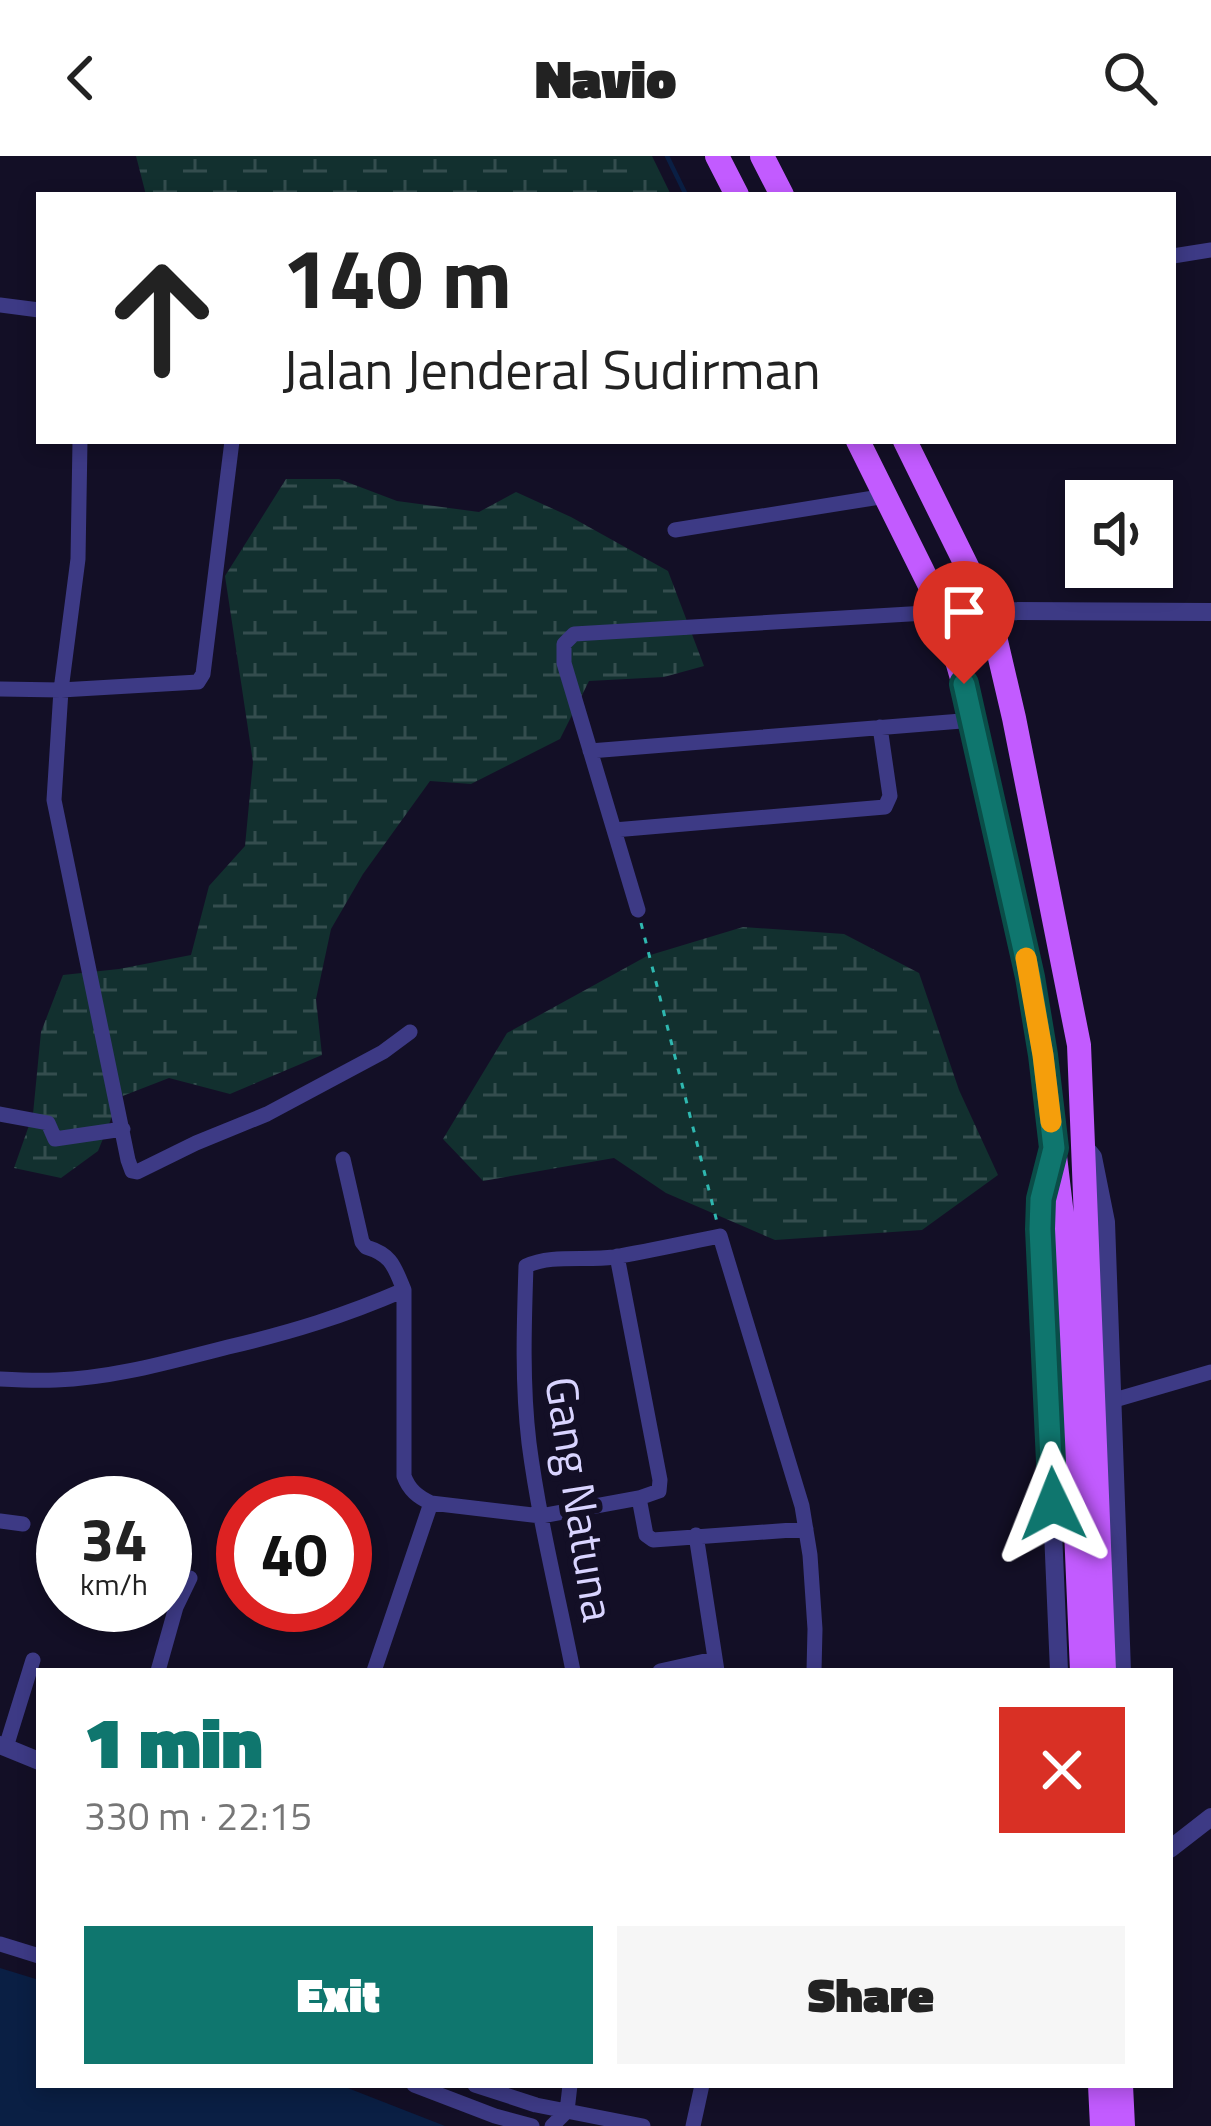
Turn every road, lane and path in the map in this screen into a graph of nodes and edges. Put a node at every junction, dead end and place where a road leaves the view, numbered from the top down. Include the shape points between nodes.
1 (717, 156) edge
2 (762, 156) edge
3 (735, 192) edge
4 (780, 192) edge
5 (1211, 250) edge
6 (1176, 256) edge
7 (0, 305) edge
8 (36, 310) edge
9 (80, 444) edge
10 (232, 444) edge
11 (860, 444) edge
12 (906, 444) edge
13 (886, 496) junction
14 (675, 530) dead end
15 (989, 610) junction
16 (943, 612) junction
17 (1211, 612) edge
18 (0, 689) edge
19 (61, 689) junction
20 (974, 720) junction
21 (880, 727) junction
22 (590, 751) junction
23 (614, 830) junction
24 (638, 910) joint
25 (410, 1032) dead end
26 (0, 1114) edge
27 (123, 1129) junction
28 (1082, 1143) junction
29 (1054, 1148) junction
30 (343, 1160) dead end
31 (1074, 1224) junction
32 (720, 1236) junction
33 (616, 1256) junction
34 (404, 1289) junction
35 (1211, 1372) edge
36 (0, 1379) edge
37 (1111, 1401) junction
38 (639, 1498) junction
39 (431, 1503) junction
40 (541, 1516) junction
41 (0, 1521) edge
42 (23, 1524) dead end
43 (806, 1529) junction
44 (696, 1535) junction
45 (169, 1632) edge
46 (32, 1660) dead end
47 (716, 1665) edge
48 (159, 1668) edge
49 (375, 1668) edge
50 (572, 1668) edge
51 (814, 1668) edge
52 (1060, 1668) edge
53 (1082, 1668) edge
54 (1104, 1668) edge
55 (1122, 1668) edge
56 (3, 1746) edge
57 (36, 1760) edge
58 (1211, 1817) edge
59 (1173, 1847) edge
60 (0, 1944) edge
61 (36, 1955) edge
62 (422, 2088) edge
63 (483, 2088) edge
64 (570, 2088) edge
65 (702, 2088) edge
66 (1100, 2088) edge
67 (1121, 2088) edge
68 (567, 2111) junction
69 (532, 2126) edge
70 (552, 2126) edge
71 (643, 2126) edge
72 (693, 2126) edge
73 (1102, 2126) edge
74 (1123, 2126) edge

1 - 3 main road
2 - 4 main road
5 - 6 street
7 - 8 street
9 - 19 street via 78,559
10 - 19 street via 198,682
11 - 13 main road
12 - 15 main road
13 - 14 street
13 - 16 main road
15 - 17 street
15 - 28 main road via 1079,1046
16 - 20 main road
16 - 22 street via 574,634 564,644 564,663
18 - 19 street
19 - 27 street via 54,800
20 - 21 street
20 - 29 main road via 1030,977
21 - 22 street
21 - 23 street via 885,808
22 - 23 street
23 - 24 street
24 - 32 path
25 - 27 street via 267,1114 137,1172
26 - 27 street via 48,1123 55,1139
28 - 31 main road
28 - 37 street via 1093,1157 1106,1222
29 - 31 main road
29 - 52 street via 1040,1229
30 - 34 street via 364,1245 384,1254
31 - 53 main road
31 - 54 main road
32 - 33 street
32 - 43 street
33 - 38 street via 660,1480 659,1491
33 - 40 street, Gang Natuna via 526,1266 523,1358
34 - 36 street via 297,1331 161,1364 57,1381
34 - 39 street via 404,1476
35 - 37 street
37 - 55 street
38 - 40 street
38 - 44 street via 650,1540
39 - 40 street
39 - 49 street
40 - 50 street, Gang Natuna
41 - 42 street
43 - 44 street
43 - 51 street
44 - 47 street
45 - 48 street
46 - 56 street
56 - 57 street
58 - 59 street
60 - 61 street
62 - 69 street
63 - 68 street
64 - 68 street
65 - 72 street
66 - 73 main road
67 - 74 main road
68 - 70 street
68 - 71 street

